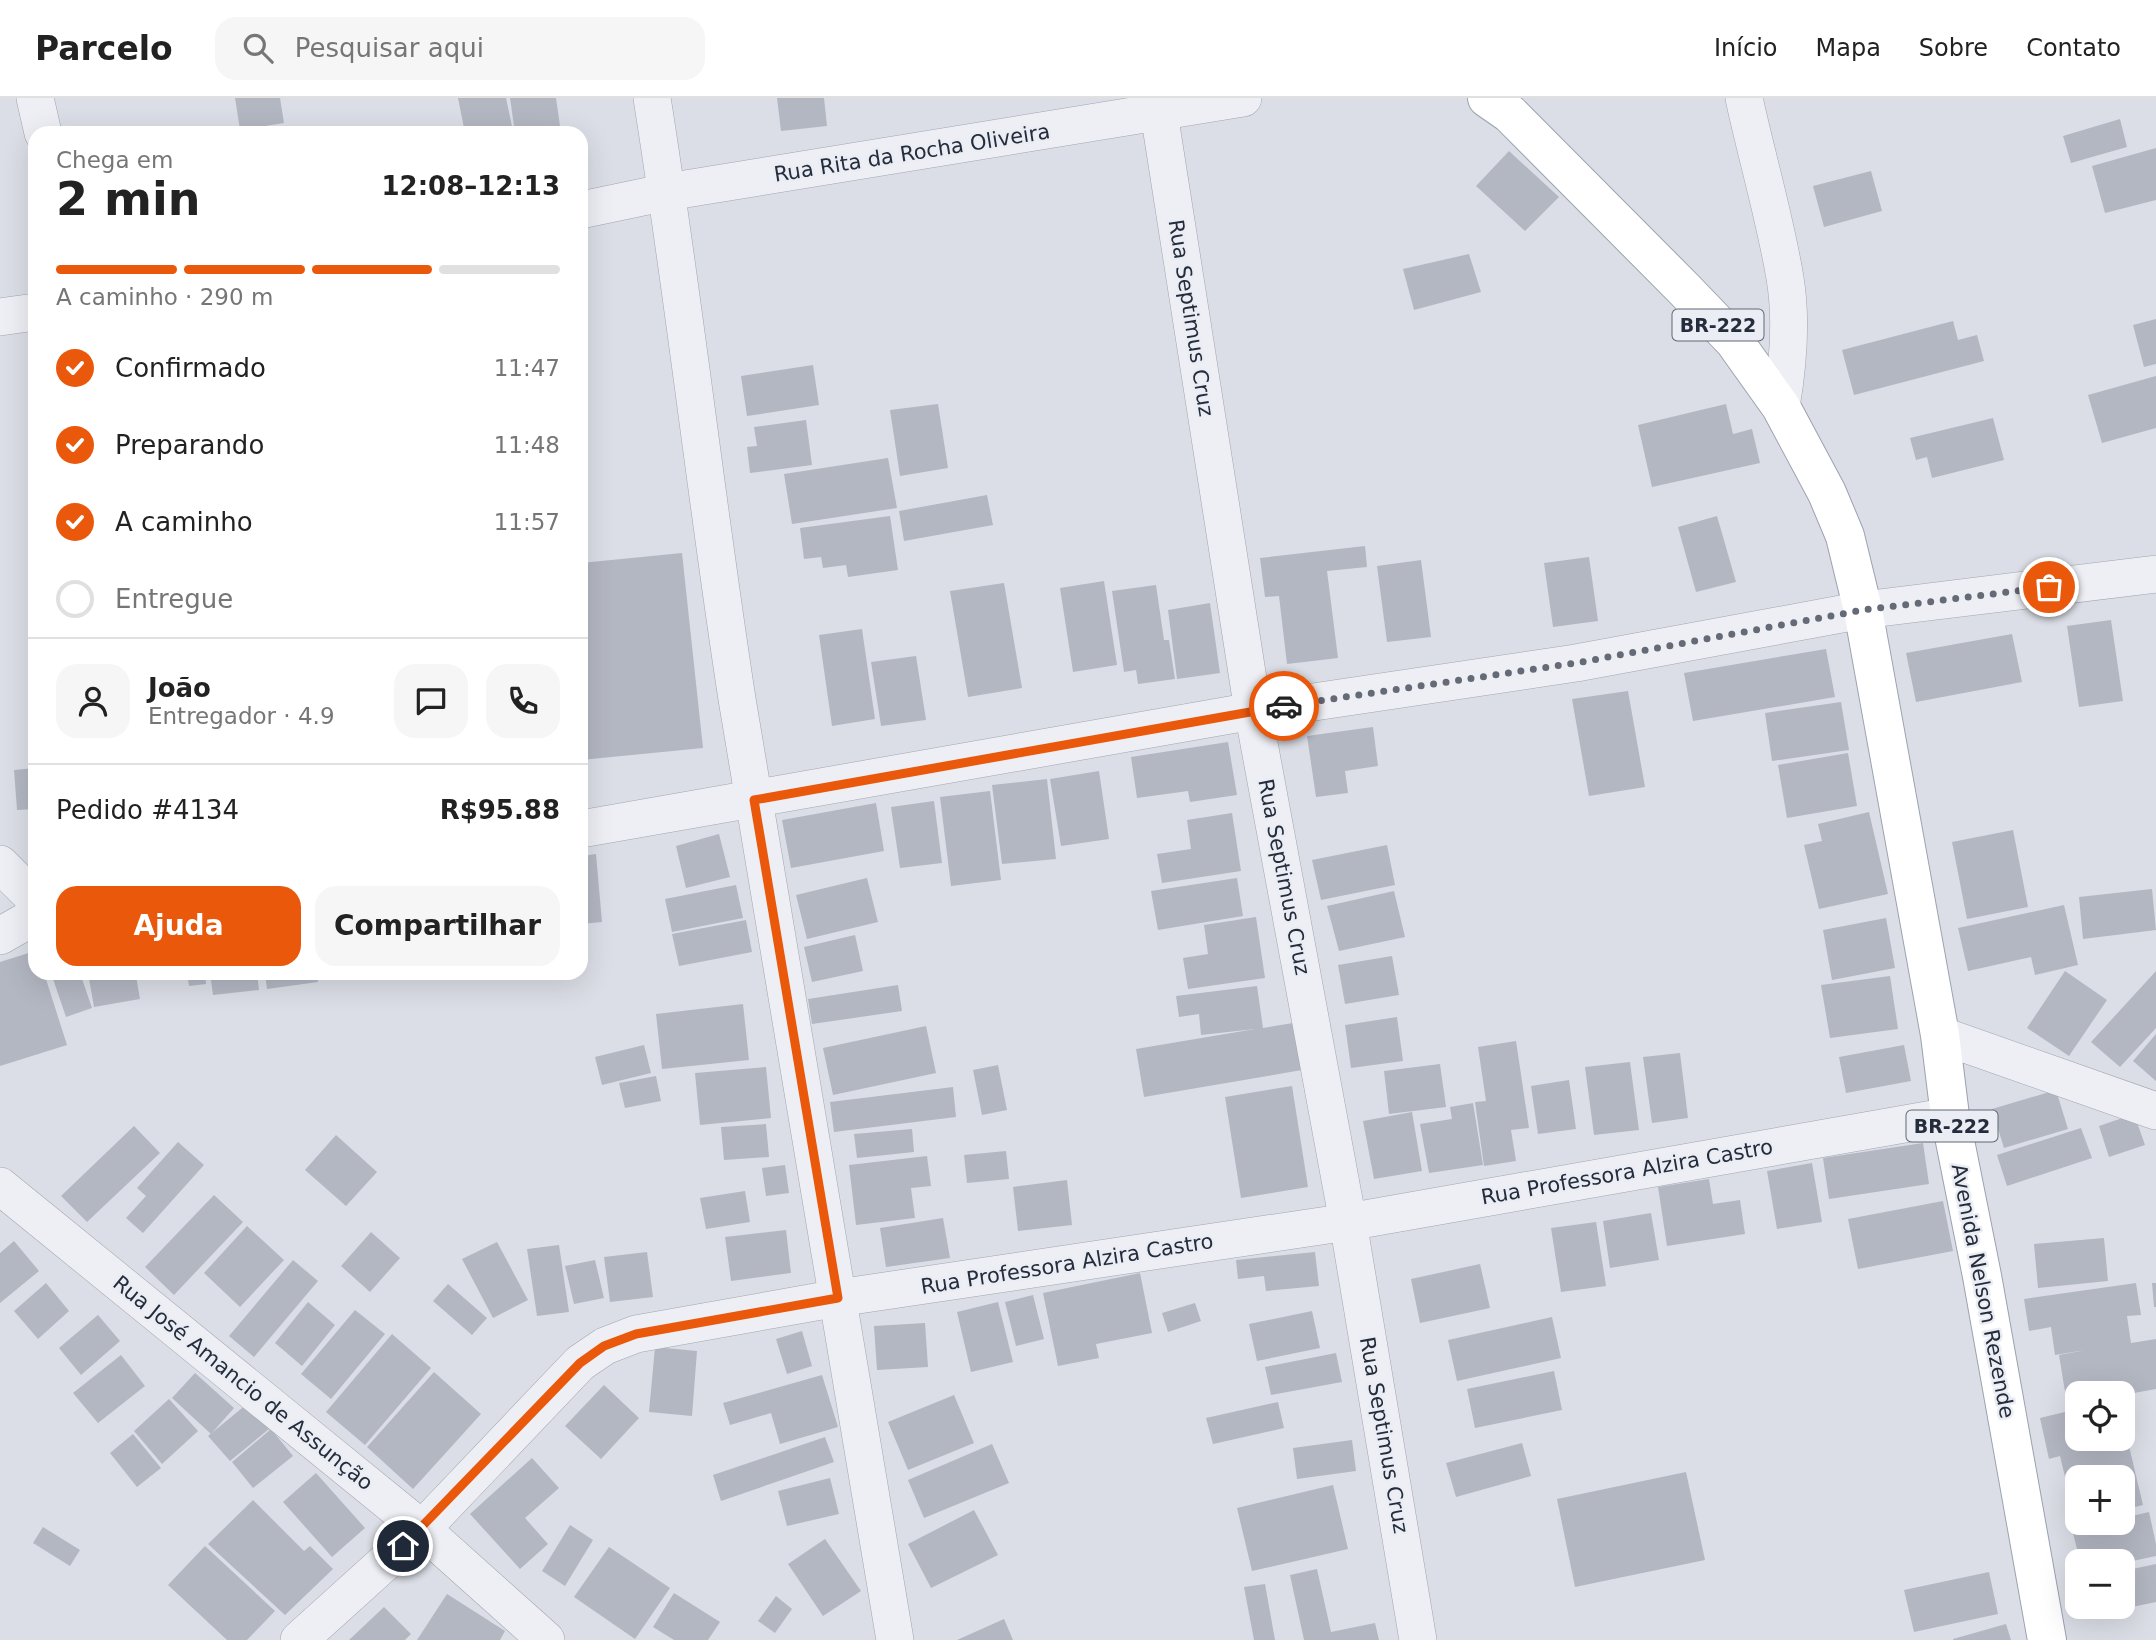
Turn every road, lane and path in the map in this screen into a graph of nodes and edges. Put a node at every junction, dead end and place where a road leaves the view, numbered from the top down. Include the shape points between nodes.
1 (35, 98) edge
2 (652, 98) edge
3 (1242, 98) edge
4 (1488, 98) edge
5 (1744, 98) edge
6 (1159, 113) junction
7 (41, 126) edge
8 (667, 192) junction
9 (588, 209) edge
10 (28, 313) edge
11 (0, 317) edge
12 (1781, 407) junction
13 (2156, 574) edge
14 (1863, 610) junction
15 (1253, 711) junction
16 (754, 800) junction
17 (588, 828) edge
18 (0, 864) edge
19 (28, 892) edge
20 (28, 920) edge
21 (0, 936) edge
22 (1940, 1035) junction
23 (2156, 1111) edge
24 (1950, 1116) junction
25 (0, 1186) edge
26 (1348, 1222) junction
27 (838, 1298) junction
28 (422, 1529) junction
29 (299, 1640) edge
30 (546, 1640) edge
31 (895, 1640) edge
32 (1418, 1640) edge
33 (2047, 1640) edge

1 - 7 street
2 - 8 street
3 - 6 street, Rua Rita da Rocha Oliveira
4 - 12 main road, BR-222 via 1510,114 1734,341
5 - 12 street via 1785,279 1788,341
6 - 8 street, Rua Rita da Rocha Oliveira
6 - 15 street, Rua Septimus Cruz
8 - 9 street, Rua Rita da Rocha Oliveira
8 - 16 street via 718,580
10 - 11 street
12 - 14 main road, BR-222 via 1845,536
13 - 14 street
14 - 15 street via 1576,663
14 - 22 main road, Avenida Nelson Rezende / BR-222
15 - 16 street
15 - 26 street, Rua Septimus Cruz
16 - 17 street
16 - 27 street
18 - 19 street
20 - 21 street
22 - 23 street
22 - 24 main road, Avenida Nelson Rezende / BR-222
24 - 26 street, Rua Professora Alzira Castro
24 - 33 main road, Avenida Nelson Rezende / BR-222
25 - 28 street, Rua José Amancio de Assunção
26 - 27 street, Rua Professora Alzira Castro
26 - 32 street, Rua Septimus Cruz
27 - 28 street, Rua Professora Alzira Castro via 636,1334 604,1346 580,1363
27 - 31 street
28 - 29 street, Rua Professora Alzira Castro
28 - 30 street, Rua José Amancio de Assunção

